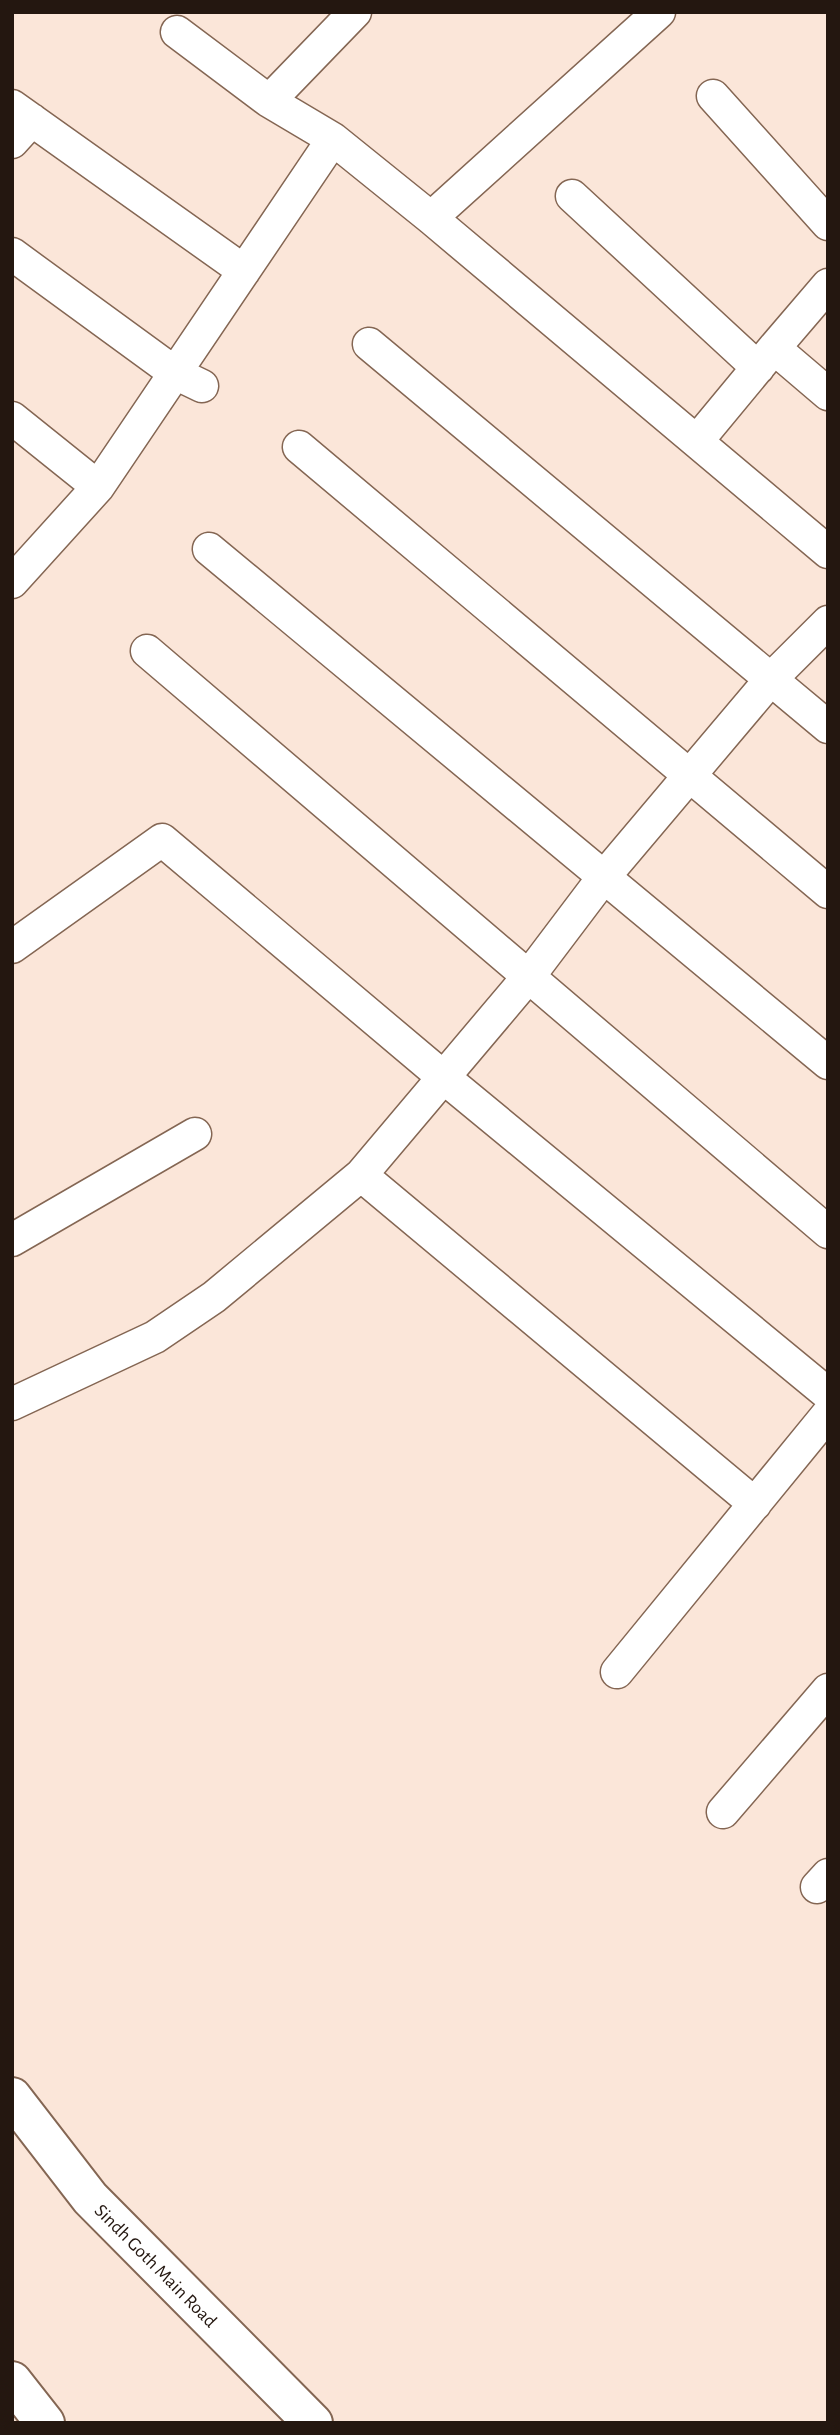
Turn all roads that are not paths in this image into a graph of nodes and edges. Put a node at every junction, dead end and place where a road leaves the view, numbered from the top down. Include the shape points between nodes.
1 (355, 12) edge
2 (659, 12) edge
3 (177, 32) dead end
4 (713, 96) dead end
5 (269, 101) junction
6 (19, 123) edge
7 (333, 139) junction
8 (572, 196) dead end
9 (432, 218) junction
10 (828, 224) edge
11 (12, 254) edge
12 (244, 271) junction
13 (828, 285) edge
14 (369, 344) dead end
15 (766, 358) junction
16 (188, 380) junction
17 (828, 394) edge
18 (12, 418) edge
19 (697, 441) junction
20 (299, 447) dead end
21 (99, 486) junction
22 (209, 549) dead end
23 (828, 552) edge
24 (12, 582) edge
25 (828, 622) edge
26 (147, 651) dead end
27 (771, 679) junction
28 (828, 727) edge
29 (691, 777) junction
30 (603, 878) junction
31 (828, 892) edge
32 (12, 947) edge
33 (528, 976) junction
34 (828, 1063) edge
35 (442, 1076) junction
36 (195, 1134) dead end
37 (361, 1175) junction
38 (828, 1232) edge
39 (12, 1240) edge
40 (828, 1394) edge
41 (12, 1404) edge
42 (828, 1414) edge
43 (755, 1503) junction
44 (617, 1672) dead end
45 (828, 1690) edge
46 (723, 1812) dead end
47 (12, 2097) edge
48 (12, 2381) edge
49 (45, 2423) edge
50 (313, 2423) edge

1 - 5 street
2 - 9 street
3 - 5 street
4 - 10 street
5 - 7 street
6 - 12 street
7 - 9 street
7 - 12 street
8 - 15 street
9 - 19 street
11 - 16 street
12 - 16 street
13 - 15 street
14 - 27 street
15 - 17 street
15 - 19 street
16 - 21 street
18 - 21 street
19 - 23 street
20 - 29 street
21 - 24 street
22 - 30 street
25 - 27 street
26 - 33 street
27 - 28 street
27 - 29 street
29 - 30 street
29 - 31 street
30 - 33 street
30 - 34 street
32 - 35 street via 162,840
33 - 35 street
33 - 38 street
35 - 37 street
35 - 40 street
36 - 39 street
37 - 41 street via 214,1297 155,1337
37 - 43 street
42 - 43 street
43 - 44 street
45 - 46 street
47 - 50 street, Sindh Goth Main Road via 89,2198
48 - 49 street

